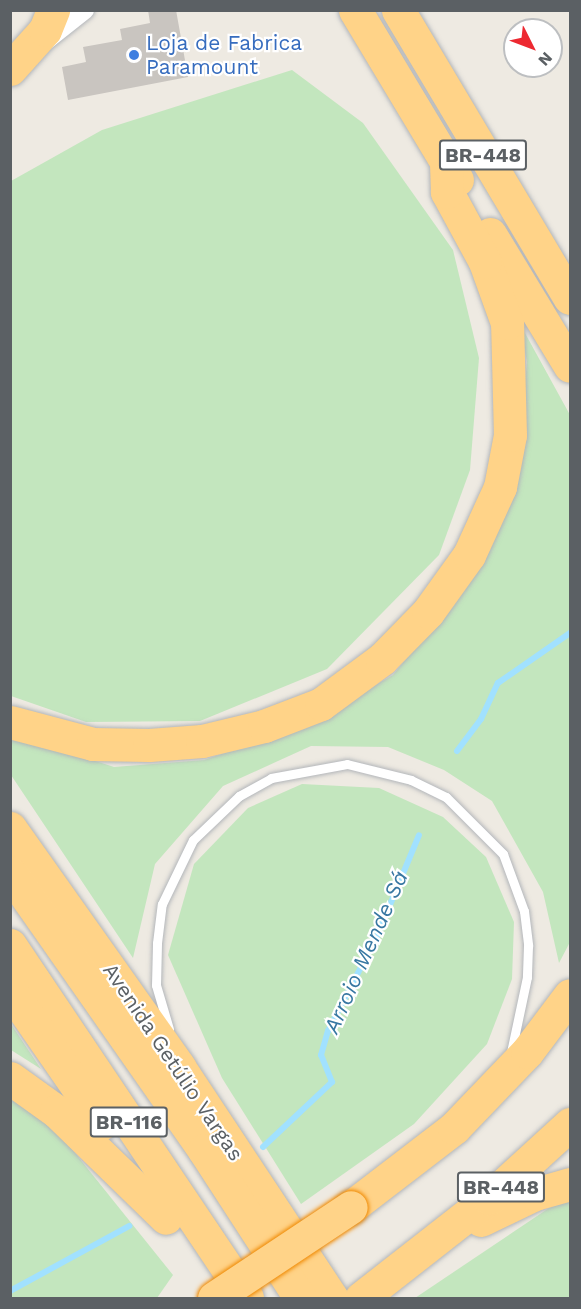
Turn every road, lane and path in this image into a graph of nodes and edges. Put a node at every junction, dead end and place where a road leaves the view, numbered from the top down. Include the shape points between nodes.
1 (53, 10) edge
2 (85, 10) edge
3 (355, 10) edge
4 (398, 10) edge
5 (12, 68) edge
6 (446, 161) junction
7 (570, 298) edge
8 (570, 366) edge
9 (10, 722) edge
10 (10, 828) edge
11 (10, 873) edge
12 (10, 945) edge
13 (10, 990) edge
14 (570, 995) edge
15 (179, 1067) junction
16 (507, 1075) junction
17 (10, 1078) edge
18 (570, 1125) edge
19 (570, 1184) edge
20 (166, 1218) junction
21 (429, 1246) junction
22 (214, 1299) edge
23 (221, 1299) edge
24 (247, 1299) edge
25 (300, 1299) edge
26 (332, 1299) edge
27 (361, 1299) edge

1 - 5 highway via 45,30
2 - 5 street
3 - 6 highway, BR-448
4 - 7 highway, BR-448
6 - 8 highway, BR-448
6 - 9 highway via 447,192 485,262 507,323 510,435 500,487 469,555 428,612 382,659 321,704 264,726 202,741 149,745 93,744
10 - 15 highway, Avenida Getúlio Vargas
11 - 25 highway, BR-116 via 204,1150
12 - 24 highway, BR-116
13 - 20 highway
14 - 16 highway
15 - 16 lane via 156,985 162,904 176,866 193,840 247,792 271,778 347,764 400,777 446,797 503,854 524,911 528,946 527,977
15 - 26 highway, Avenida Getúlio Vargas
16 - 22 highway, bridge via 454,1128 351,1207
17 - 20 highway via 56,1110
18 - 21 highway, BR-448
19 - 21 highway via 535,1194
20 - 23 highway
21 - 27 highway, BR-448

